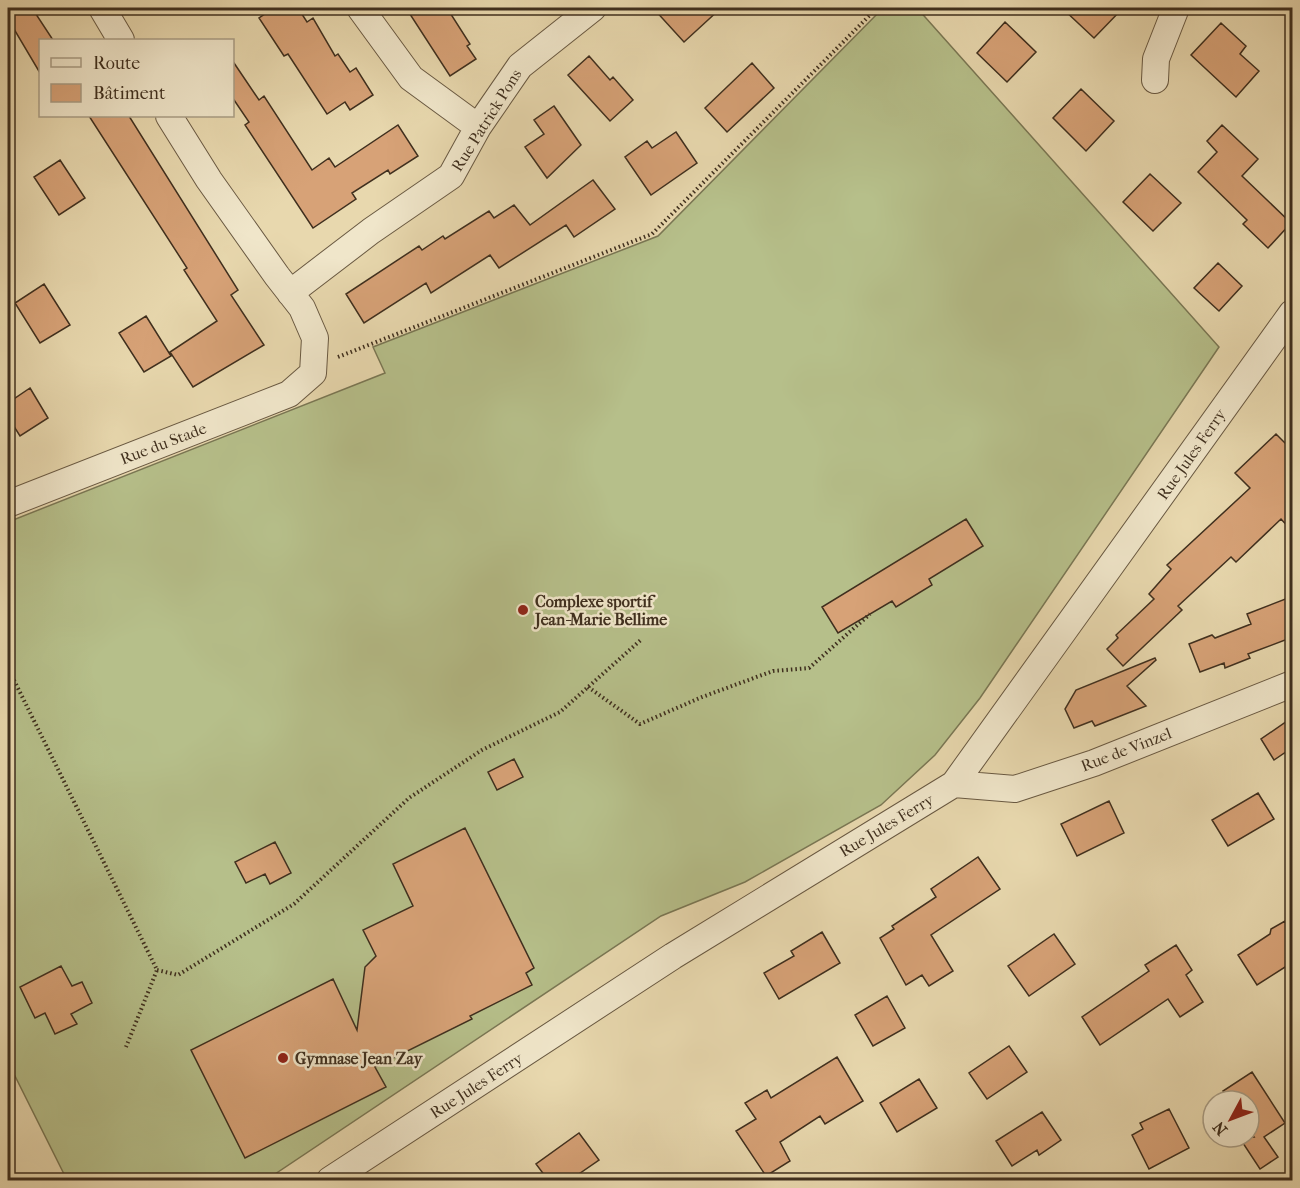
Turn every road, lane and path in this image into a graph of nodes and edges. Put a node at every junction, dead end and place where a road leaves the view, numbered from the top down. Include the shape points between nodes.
1 (102, 8) edge
2 (360, 8) edge
3 (593, 8) edge
4 (877, 8) edge
5 (1176, 8) edge
6 (120, 39) edge
7 (1155, 80) dead end
8 (170, 117) edge
9 (478, 127) junction
10 (290, 293) junction
11 (1293, 313) edge
12 (313, 370) junction
13 (8, 504) edge
14 (870, 614) dead end
15 (642, 639) dead end
16 (8, 668) edge
17 (1293, 684) edge
18 (588, 687) junction
19 (954, 784) junction
20 (157, 970) junction
21 (126, 1047) dead end
22 (330, 1180) edge

1 - 6 street
2 - 9 street via 411,78
3 - 9 street, Rue Patrick Pons via 520,66
4 - 12 path via 652,234
5 - 7 street via 1156,59
8 - 10 street via 209,180
9 - 10 street, Rue Patrick Pons via 451,176
10 - 12 street via 302,308 315,338
11 - 19 street, Rue Jules Ferry
12 - 13 street, Rue du Stade via 289,394
14 - 18 path via 809,668 773,671 640,724
15 - 18 path
16 - 20 path
17 - 19 street, Rue de Vinzel via 1094,763 1015,789
18 - 20 path via 560,712 482,750 409,798 294,904 178,975
19 - 22 street, Rue Jules Ferry via 673,956
20 - 21 path

